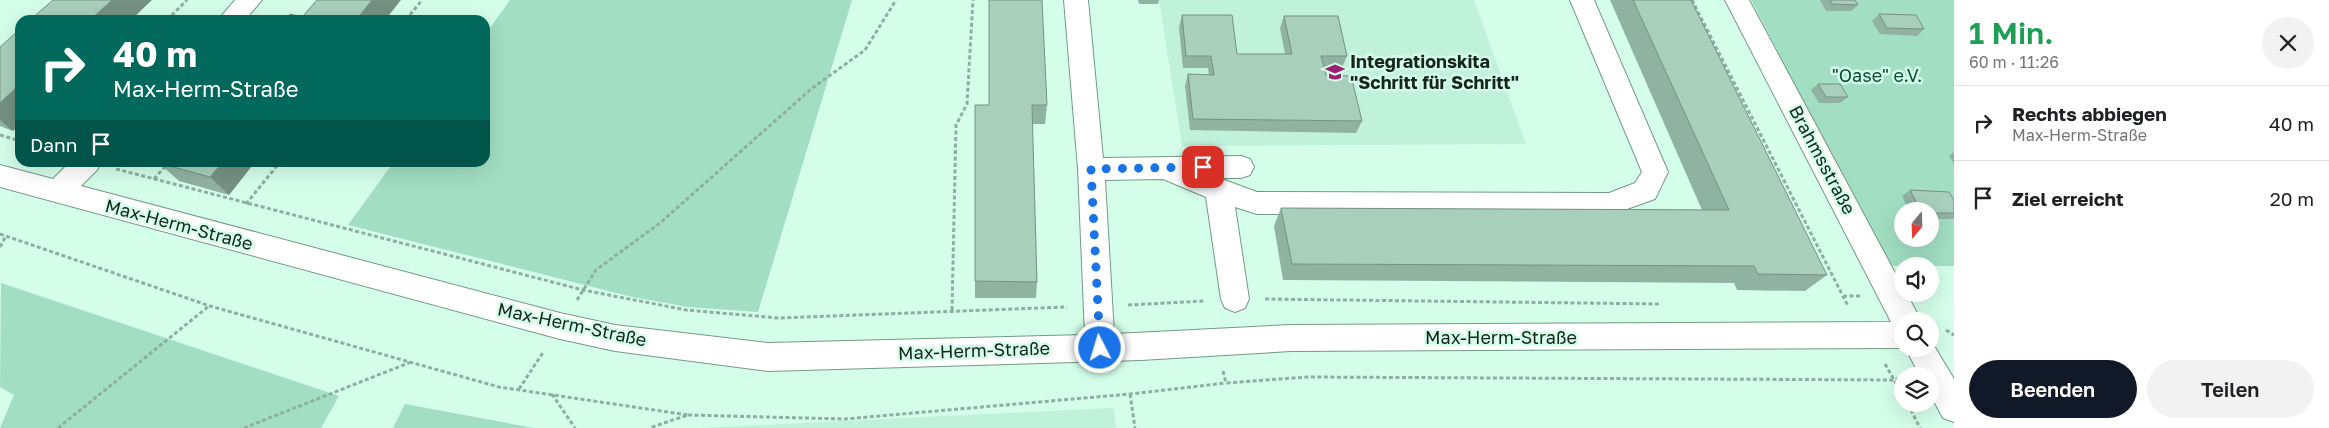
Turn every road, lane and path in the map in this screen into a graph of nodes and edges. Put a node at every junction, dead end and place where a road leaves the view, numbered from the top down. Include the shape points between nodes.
1 (187, 0) edge
2 (250, 0) edge
3 (422, 0) edge
4 (896, 0) edge
5 (973, 0) edge
6 (1076, 0) edge
7 (1737, 0) edge
8 (1580, 3) edge
9 (172, 15) edge
10 (235, 15) edge
11 (410, 15) edge
12 (0, 135) edge
13 (15, 140) edge
14 (83, 167) edge
15 (165, 167) edge
16 (276, 167) edge
17 (1241, 167) dead end
18 (1165, 168) junction
19 (1091, 169) junction
20 (1, 177) edge
21 (154, 179) dead end
22 (1219, 190) junction
23 (58, 193) junction
24 (246, 204) dead end
25 (0, 234) edge
26 (6, 236) junction
27 (0, 247) edge
28 (583, 290) dead end
29 (1235, 299) dead end
30 (1203, 301) dead end
31 (210, 306) junction
32 (952, 310) dead end
33 (1901, 312) edge
34 (1894, 335) edge
35 (1214, 342) junction
36 (1100, 348) junction
37 (1925, 357) edge
38 (412, 362) junction
39 (1894, 380) edge
40 (1226, 383) junction
41 (552, 394) junction
42 (1130, 394) junction
43 (1954, 408) edge
44 (1912, 412) edge
45 (688, 415) junction
46 (58, 428) edge
47 (244, 428) edge
48 (575, 428) edge
49 (649, 428) edge
50 (1134, 428) edge
51 (1920, 428) edge

1 - 9 path
2 - 10 street
3 - 11 path
4 - 28 path via 865,50 811,89 660,224 596,270
5 - 32 path via 967,104 956,125
6 - 19 street
7 - 33 street, Brahmsstraße
8 - 22 street via 1655,172 1645,190 1610,204 1257,203
12 - 13 path
14 - 23 street
15 - 21 path
16 - 24 path
17 - 18 street
18 - 19 street
18 - 22 street
19 - 36 street
20 - 23 street, Max-Herm-Straße
22 - 29 street
23 - 36 street, Max-Herm-Straße via 616,338 768,357
25 - 26 path
26 - 27 path
26 - 31 path
30 - 35 path
31 - 38 path
31 - 46 path
34 - 35 street, Max-Herm-Straße via 1291,338
35 - 36 street, Max-Herm-Straße
35 - 40 path
37 - 43 street
38 - 41 path via 499,387
38 - 47 path
39 - 40 path via 1307,376
40 - 42 path
41 - 45 path
41 - 48 path
42 - 45 path via 845,418
42 - 50 path
44 - 51 path
45 - 49 path

